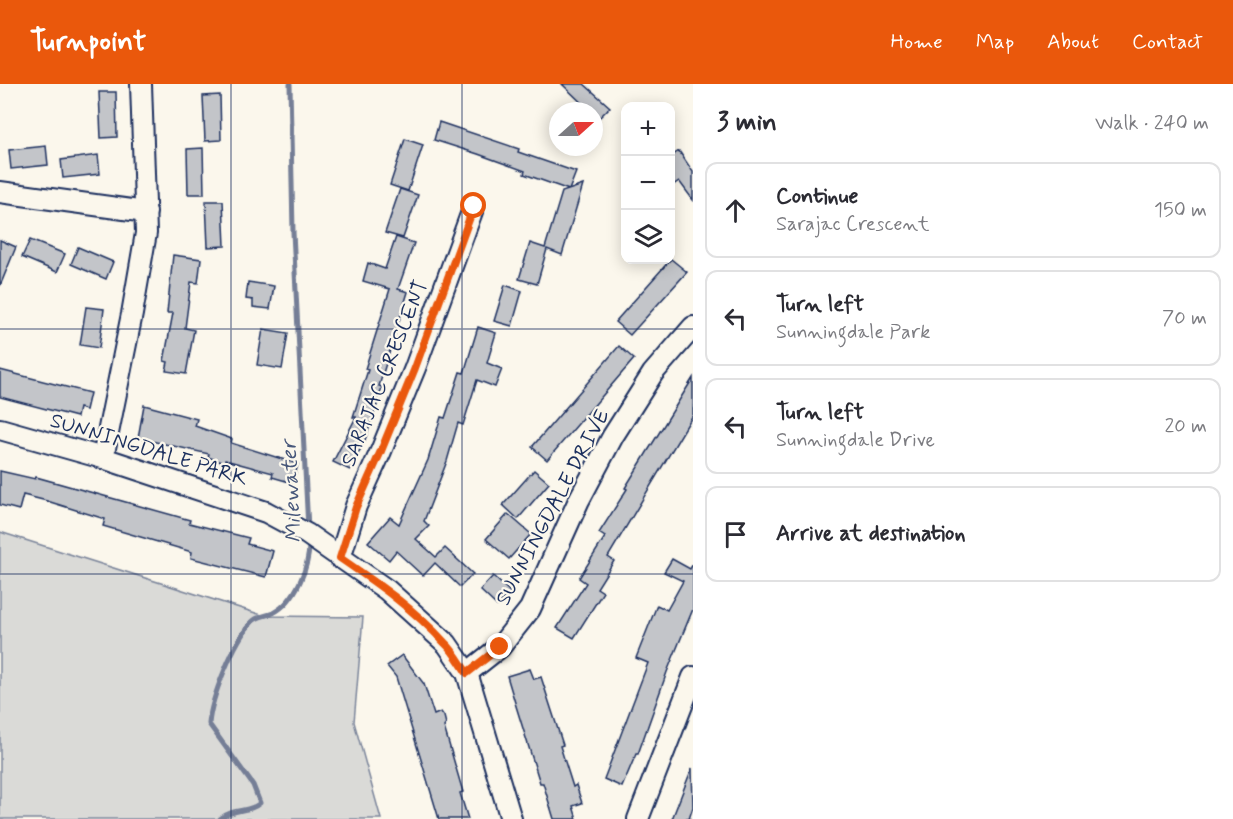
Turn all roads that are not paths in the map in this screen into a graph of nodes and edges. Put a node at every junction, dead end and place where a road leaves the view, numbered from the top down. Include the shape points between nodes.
1 (141, 84) edge
2 (0, 192) edge
3 (474, 206) dead end
4 (146, 212) junction
5 (693, 327) edge
6 (0, 429) edge
7 (103, 458) junction
8 (340, 558) junction
9 (467, 673) junction
10 (693, 677) edge
11 (511, 819) edge
12 (638, 819) edge

1 - 4 street
2 - 4 street
3 - 8 street, SARAJAC CRESCENT via 415,368 356,507
4 - 7 street via 132,314
5 - 9 street, SUNNINGDALE DRIVE via 652,373 613,436 530,609 500,647
6 - 7 street, SUNNINGDALE PARK
7 - 8 street, SUNNINGDALE PARK via 266,512
8 - 9 street, SUNNINGDALE PARK via 424,621 447,644
9 - 11 street, SUNNINGDALE PARK
10 - 12 street

